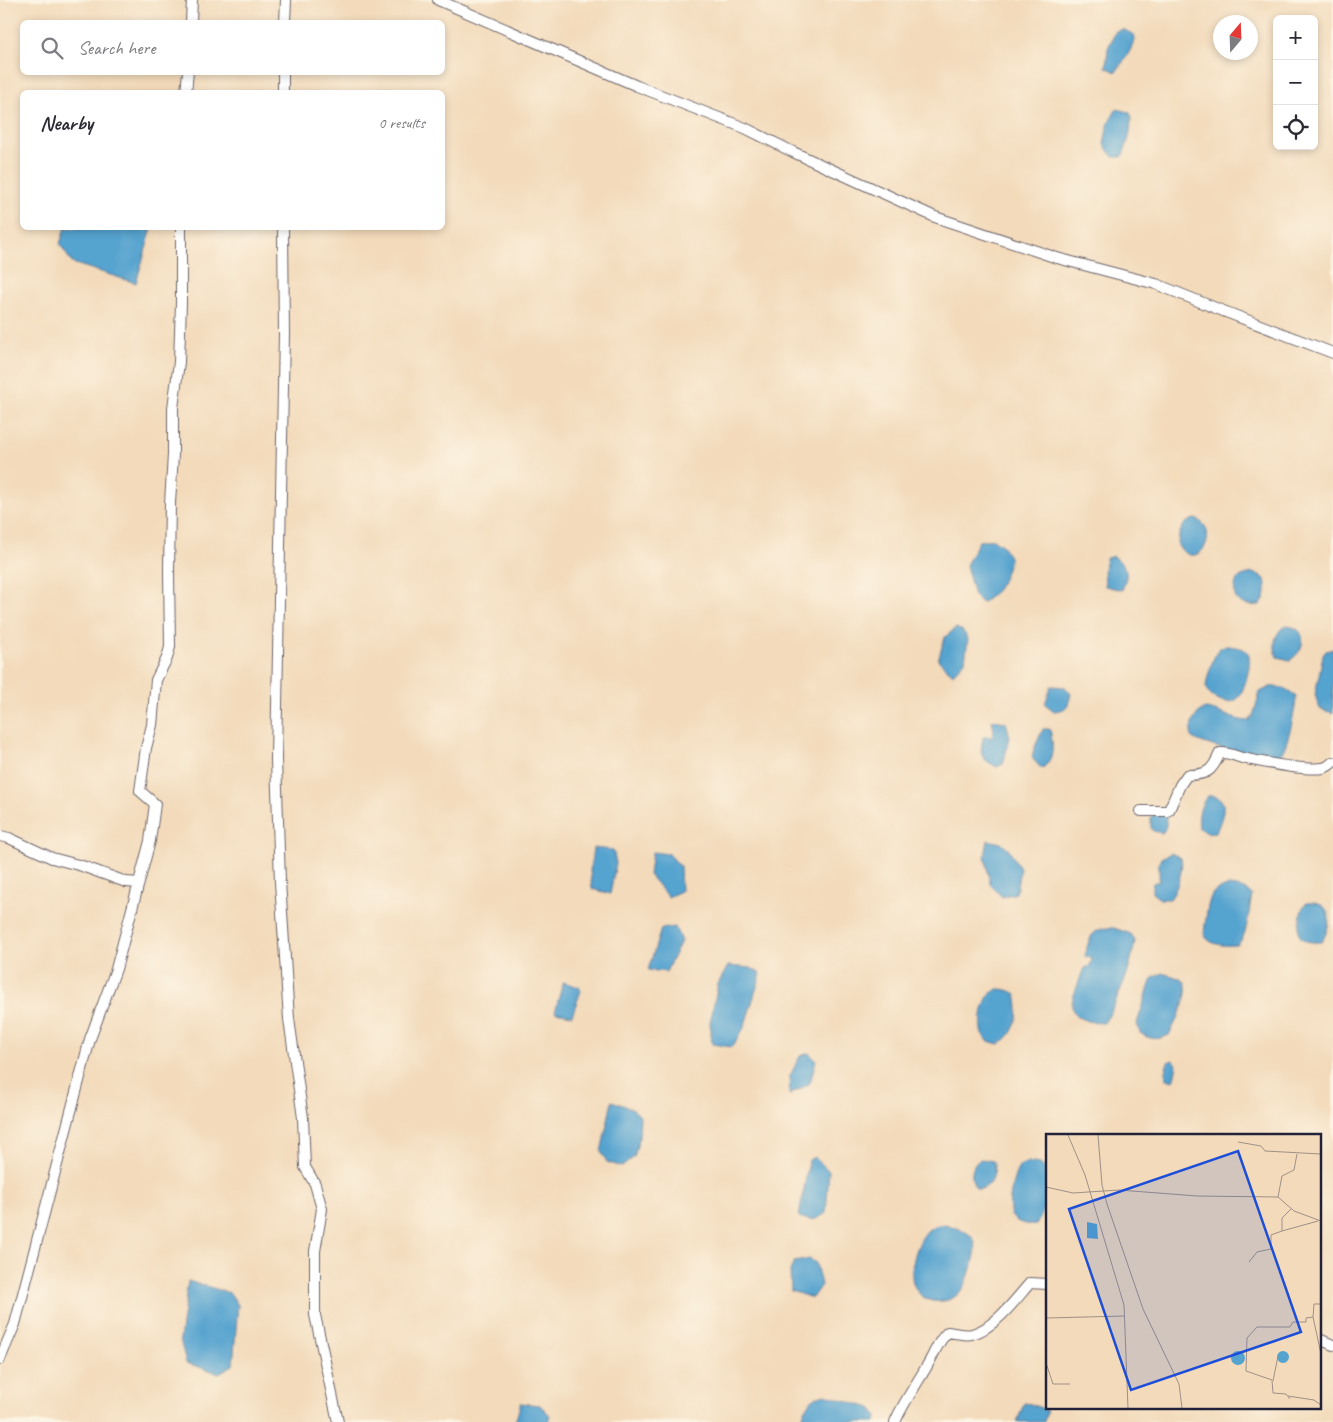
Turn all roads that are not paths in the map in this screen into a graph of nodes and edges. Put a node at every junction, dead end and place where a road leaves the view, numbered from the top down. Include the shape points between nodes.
1 (192, 0) edge
2 (286, 0) edge
3 (438, 0) edge
4 (191, 20) edge
5 (285, 20) edge
6 (188, 75) edge
7 (283, 75) edge
8 (186, 90) edge
9 (283, 90) edge
10 (181, 230) edge
11 (282, 230) edge
12 (1333, 353) edge
13 (1333, 762) edge
14 (1141, 811) dead end
15 (0, 836) edge
16 (139, 883) junction
17 (1046, 1284) edge
18 (1320, 1339) edge
19 (1333, 1345) edge
20 (0, 1359) edge
21 (338, 1422) edge
22 (895, 1422) edge

1 - 4 street
2 - 5 street
3 - 12 street via 637,86 745,128 935,217 1057,258 1156,284
6 - 8 street
7 - 9 street
10 - 16 street via 179,362 173,408 170,503 170,648 156,680 140,791 155,804
11 - 21 street via 284,343 276,759 280,882 289,1019 303,1118 305,1167 315,1184 322,1209 316,1251 315,1315
13 - 14 street via 1326,768 1310,768 1220,753 1209,771 1187,775 1167,811
15 - 16 street via 52,858 126,882
16 - 20 street via 116,969 90,1039 15,1324
17 - 22 street via 1030,1283 984,1329 970,1334 948,1332 941,1338
18 - 19 street

